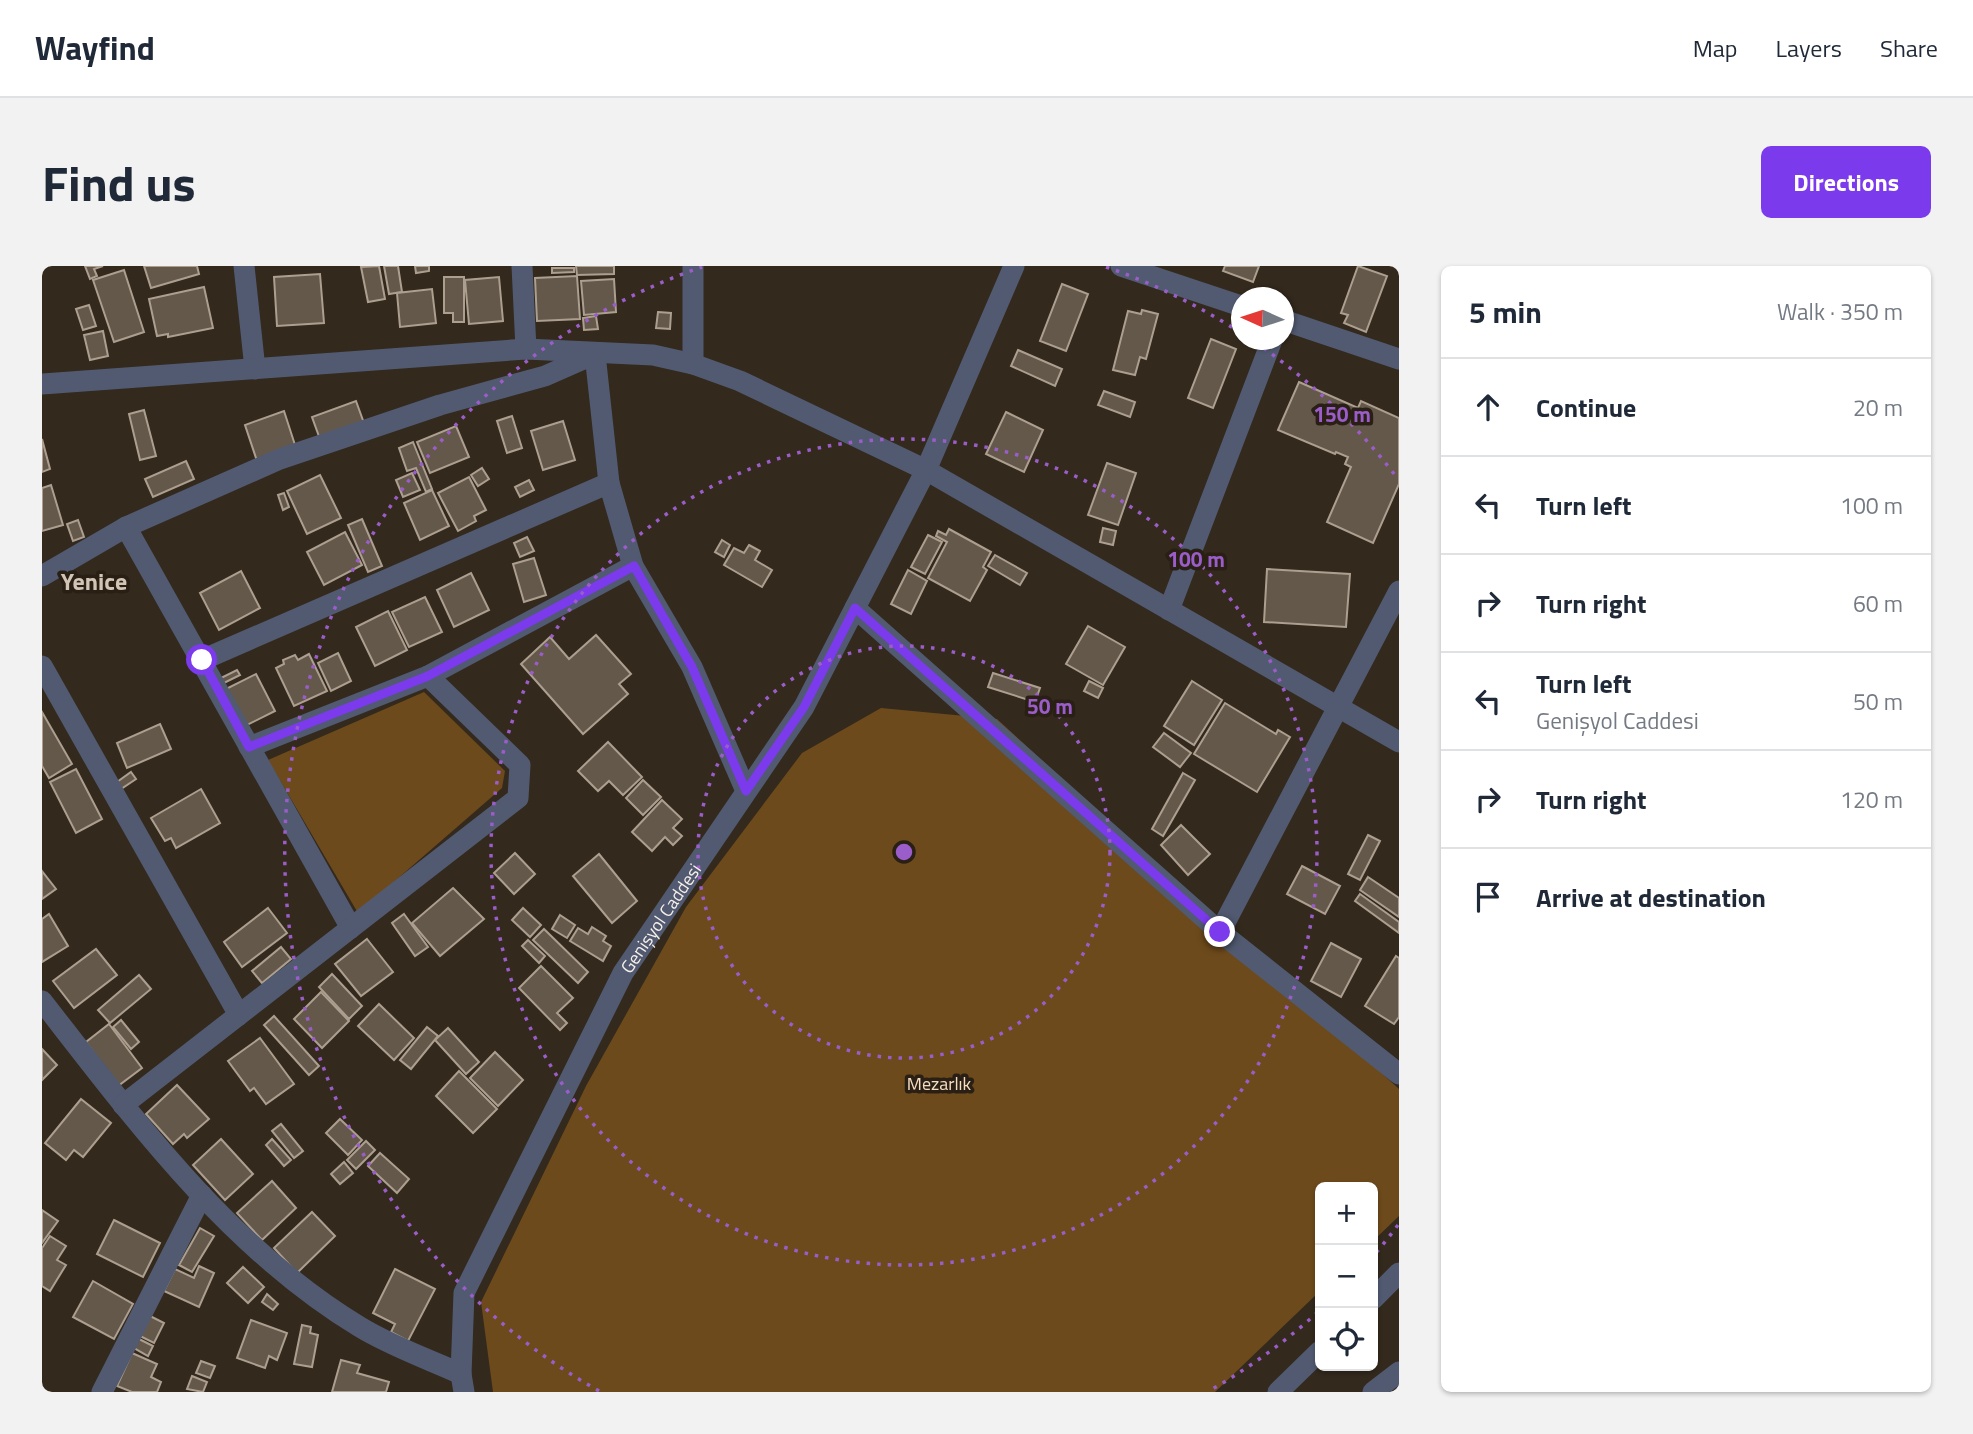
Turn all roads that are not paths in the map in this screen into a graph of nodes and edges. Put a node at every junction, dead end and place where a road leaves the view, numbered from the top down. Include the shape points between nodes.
1 (244, 266) edge
2 (522, 266) edge
3 (694, 266) edge
4 (1014, 266) edge
5 (1121, 266) edge
6 (1231, 303) edge
7 (1294, 324) edge
8 (526, 349) junction
9 (1268, 350) edge
10 (595, 354) junction
11 (1399, 359) edge
12 (693, 364) junction
13 (255, 369) junction
14 (42, 384) edge
15 (926, 470) junction
16 (609, 483) junction
17 (126, 527) junction
18 (634, 566) junction
19 (42, 576) edge
20 (1399, 591) edge
21 (855, 608) junction
22 (1169, 610) junction
23 (202, 660) junction
24 (42, 667) edge
25 (428, 676) junction
26 (1340, 708) junction
27 (1399, 742) edge
28 (249, 747) junction
29 (746, 791) junction
30 (351, 928) junction
31 (1220, 932) junction
32 (42, 1001) edge
33 (239, 1015) junction
34 (1399, 1074) edge
35 (123, 1105) junction
36 (202, 1195) junction
37 (1399, 1273) edge
38 (1378, 1294) edge
39 (1315, 1356) edge
40 (1399, 1372) edge
41 (462, 1383) edge
42 (102, 1392) edge
43 (1278, 1392) edge
44 (1373, 1392) edge

1 - 13 street
2 - 8 street
3 - 12 street
4 - 15 street, Genişyol Caddesi
5 - 6 street
7 - 11 street
8 - 10 street
8 - 13 street
9 - 22 street
10 - 12 street via 653,355
10 - 16 street
10 - 17 street via 545,376 440,405 281,460
12 - 15 street via 740,381
13 - 14 street
15 - 21 street, Genişyol Caddesi
15 - 22 street
16 - 18 street
16 - 23 street
17 - 19 street
17 - 23 street
18 - 25 street
18 - 29 street via 692,667
20 - 26 street
21 - 29 street, Genişyol Caddesi via 804,707
21 - 31 street
22 - 26 street
23 - 28 street
24 - 33 street
25 - 28 street
25 - 30 street via 520,765 517,798
26 - 27 street
26 - 31 street
28 - 30 street
29 - 41 street, Genişyol Caddesi via 623,973 464,1293
30 - 33 street
31 - 34 street
32 - 35 street
33 - 35 street
35 - 36 street
36 - 41 street via 285,1273 360,1327
36 - 42 street
37 - 38 street
39 - 43 street
40 - 44 street

